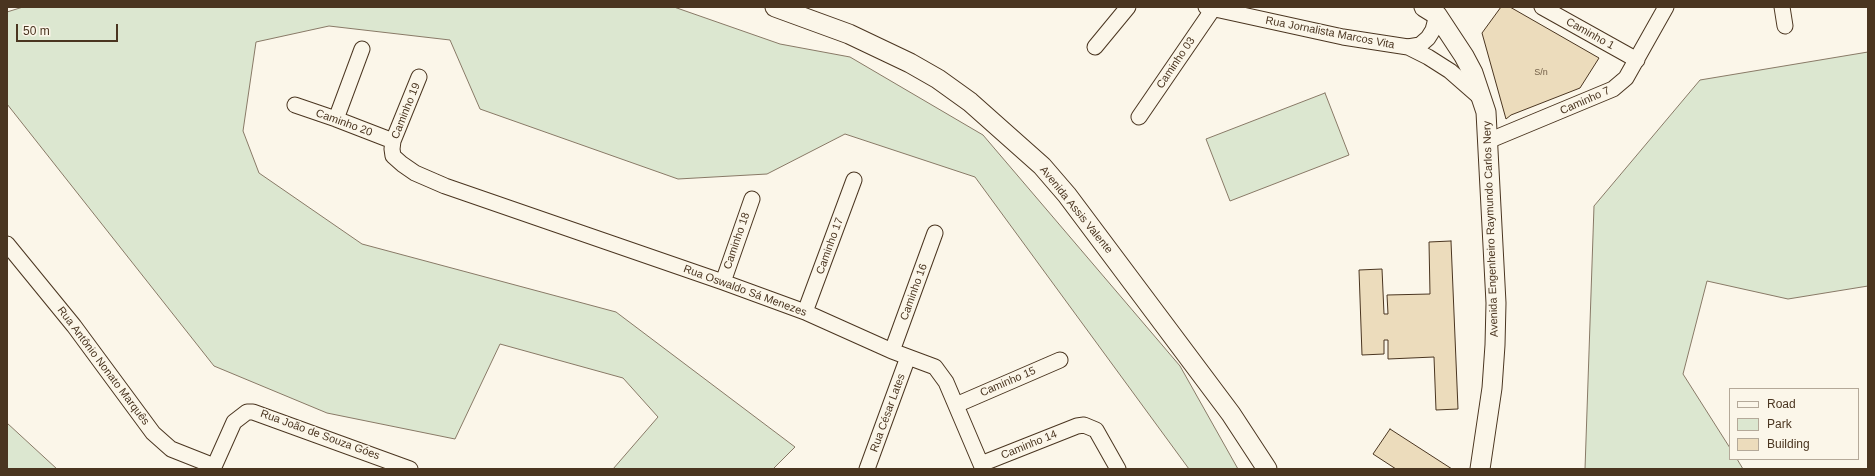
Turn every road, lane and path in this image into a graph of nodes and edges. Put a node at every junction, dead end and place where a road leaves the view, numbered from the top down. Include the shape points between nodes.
1 (775, 7) edge
2 (1128, 7) edge
3 (1542, 7) edge
4 (1666, 7) edge
5 (1782, 7) edge
6 (1215, 8) edge
7 (1430, 11) edge
8 (1785, 26) dead end
9 (1095, 47) dead end
10 (1408, 47) junction
11 (362, 49) dead end
12 (1637, 60) junction
13 (419, 77) dead end
14 (1483, 99) junction
15 (295, 105) dead end
16 (1139, 117) dead end
17 (336, 119) junction
18 (393, 141) junction
19 (1488, 141) junction
20 (854, 180) dead end
21 (445, 186) joint
22 (752, 199) dead end
23 (935, 233) dead end
24 (7, 244) edge
25 (723, 282) junction
26 (805, 312) junction
27 (892, 351) junction
28 (908, 357) junction
29 (1060, 360) dead end
30 (956, 405) junction
31 (982, 467) edge
32 (214, 468) edge
33 (410, 469) edge
34 (867, 469) edge
35 (1118, 469) edge
36 (1267, 469) edge
37 (1480, 469) edge

1 - 36 main road, Avenida Assis Valente via 849,34 938,79 970,102 1042,166 1067,195 1231,414
2 - 9 street
3 - 12 street, Caminho 1
4 - 12 street, Caminho 7
5 - 8 street
6 - 10 street, Rua Jornalista Marcos Vita via 1343,36
6 - 16 street, Caminho 03
7 - 10 street, Rua Jornalista Marcos Vita via 1434,30 1420,45
7 - 14 main road, Avenida Engenheiro Raymundo Carlos Nery via 1464,56
10 - 14 street, Rua Jornalista Marcos Vita via 1428,56
11 - 17 street
12 - 19 street, Caminho 7 via 1626,78 1613,89
13 - 18 street, Caminho 19
14 - 19 main road, Avenida Engenheiro Raymundo Carlos Nery
15 - 17 street, Caminho 20
17 - 18 street, Caminho 20
18 - 21 street, Caminho 19 via 393,156 402,164 415,173
19 - 37 main road, Avenida Engenheiro Raymundo Carlos Nery via 1496,303 1495,345 1492,388
20 - 26 street, Caminho 17
21 - 25 street, Rua Oswaldo Sá Menezes
22 - 25 street, Caminho 18
23 - 27 street, Caminho 16
24 - 32 street, Rua Antônio Nonato Marquês via 74,326 152,433 171,450
25 - 26 street, Rua Oswaldo Sá Menezes
26 - 27 street, Rua Oswaldo Sá Menezes
27 - 28 street, Rua Oswaldo Sá Menezes
28 - 30 street, Rua Oswaldo Sá Menezes via 935,367 946,382
28 - 34 street, Rua César Lates
29 - 30 street, Caminho 15
30 - 31 street, Rua Oswaldo Sá Menezes
31 - 35 street, Caminho 14 via 1084,425 1096,430
32 - 33 street, Rua João de Souza Góes via 234,422 247,412 253,412

